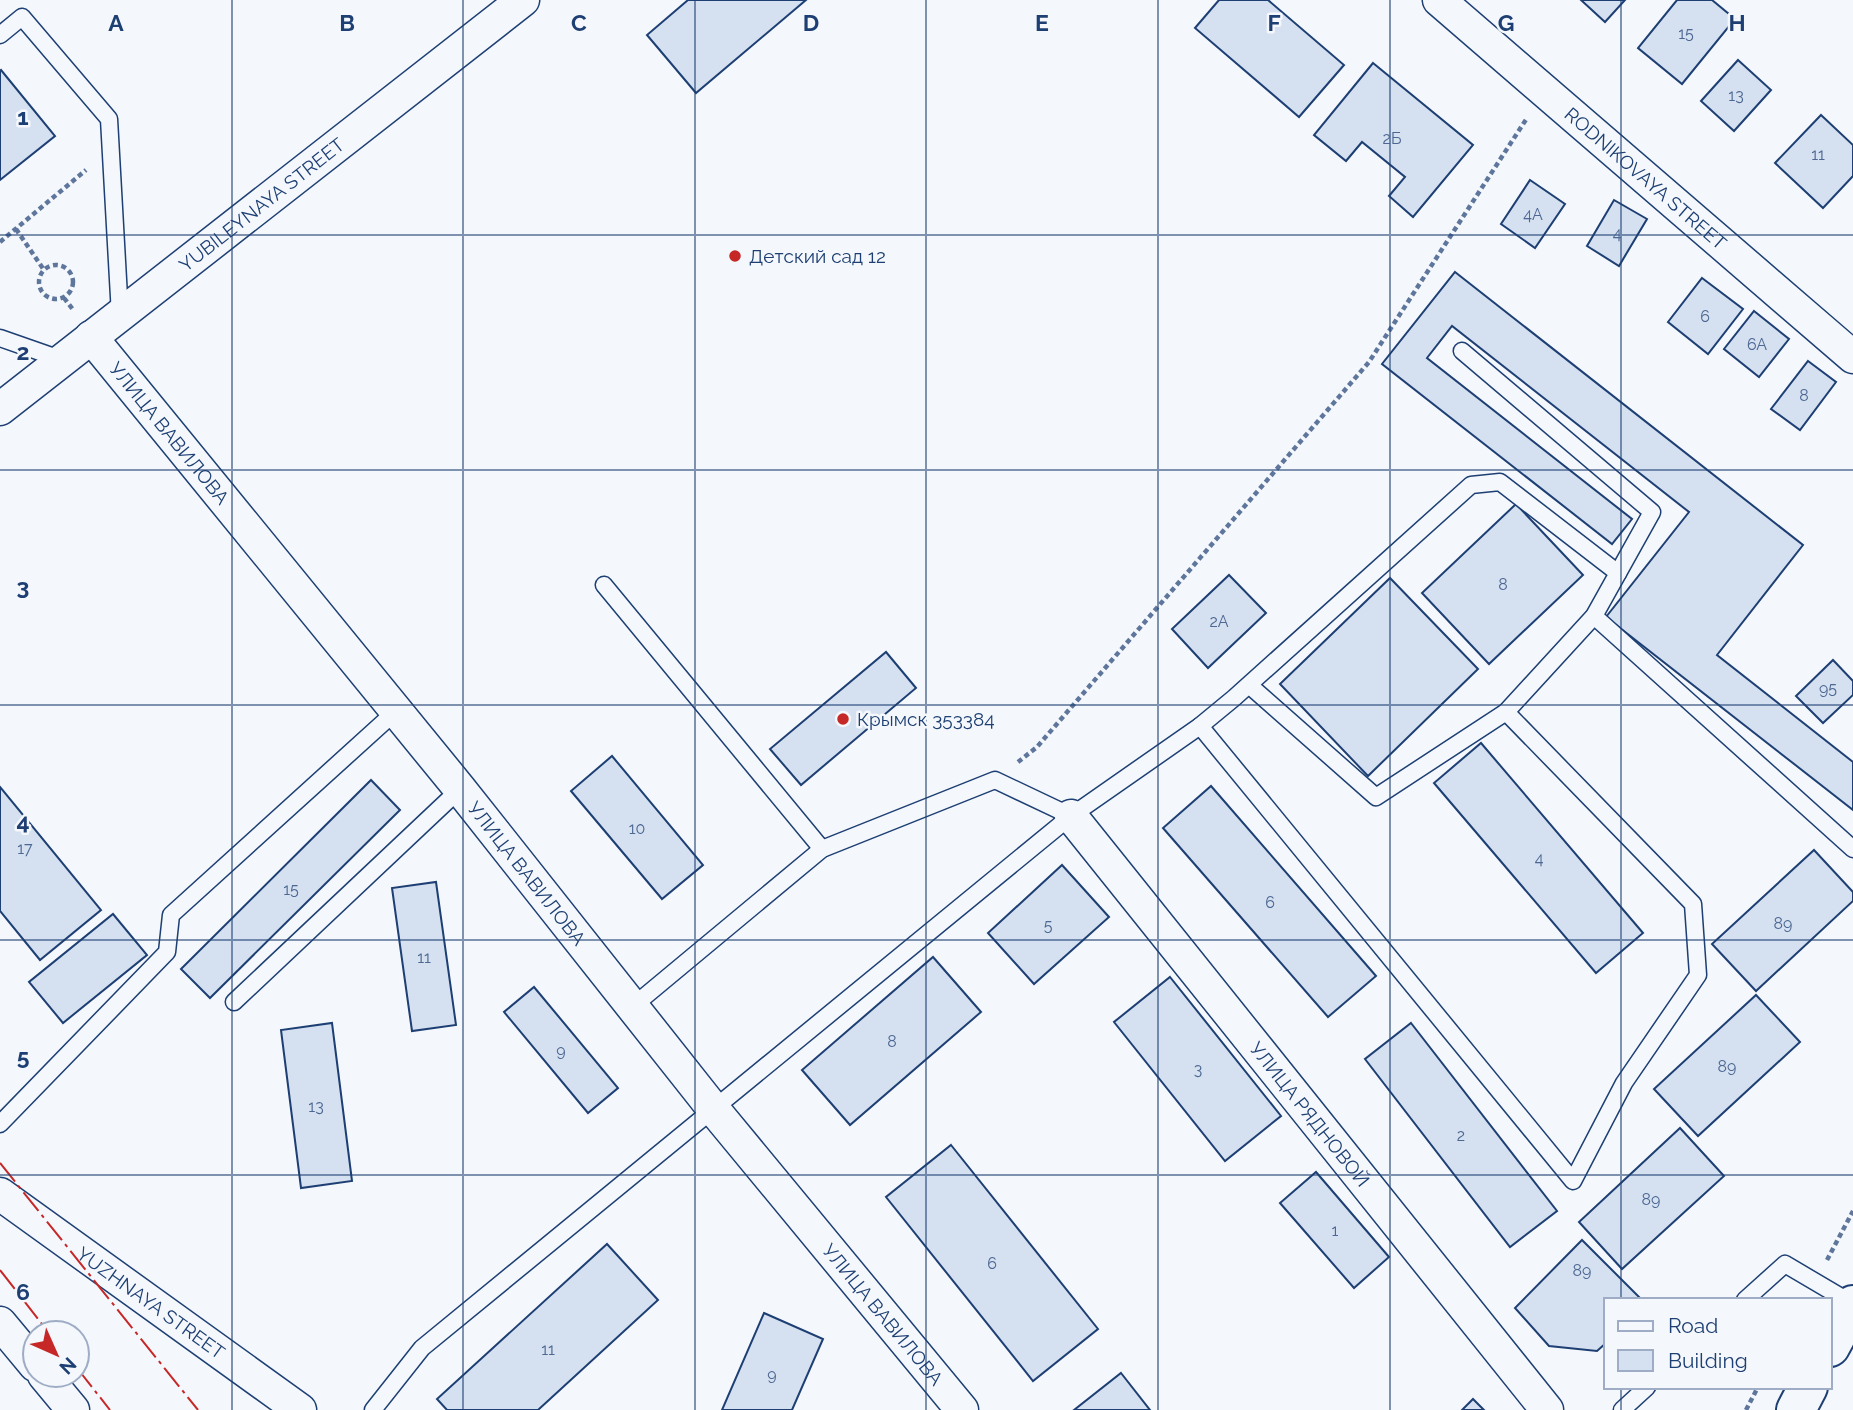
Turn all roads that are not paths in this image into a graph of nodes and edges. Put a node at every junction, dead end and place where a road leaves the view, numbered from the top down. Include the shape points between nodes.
1 (523, 0) edge
2 (1439, 0) edge
3 (0, 35) edge
4 (120, 315) junction
5 (92, 337) junction
6 (0, 338) edge
7 (1462, 351) dead end
8 (1852, 354) edge
9 (63, 360) junction
10 (0, 409) edge
11 (1618, 573) junction
12 (604, 585) dead end
13 (1594, 616) junction
14 (1249, 685) junction
15 (396, 712) junction
16 (1506, 712) junction
17 (1199, 726) junction
18 (460, 789) junction
19 (1071, 816) junction
20 (822, 849) junction
21 (1853, 849) edge
22 (234, 1002) dead end
23 (632, 1007) junction
24 (715, 1111) junction
25 (0, 1124) edge
26 (0, 1194) edge
27 (1747, 1298) edge
28 (1853, 1305) edge
29 (0, 1323) edge
30 (1832, 1343) edge
31 (21, 1348) edge
32 (56, 1389) edge
33 (1645, 1389) edge
34 (1807, 1389) edge
35 (296, 1409) edge
36 (73, 1410) edge
37 (373, 1410) edge
38 (962, 1410) edge
39 (1547, 1410) edge
40 (1622, 1410) edge
41 (1796, 1410) edge

1 - 4 street, YUBILEYNAYA STREET
2 - 8 street, RODNIKOVAYA STREET
3 - 4 lane via 22,17 109,120
4 - 5 street, YUBILEYNAYA STREET
5 - 9 street, YUBILEYNAYA STREET
5 - 15 street, УЛИЦА ВАВИЛОВА
6 - 9 lane
7 - 11 lane via 1652,512
9 - 10 street, YUBILEYNAYA STREET
11 - 13 lane
11 - 14 lane via 1500,482 1471,485
12 - 20 lane
13 - 16 lane
13 - 21 lane
14 - 16 lane via 1376,797
14 - 17 lane
15 - 18 street, УЛИЦА ВАВИЛОВА
15 - 25 lane via 170,915 167,952
16 - 17 lane via 1693,904 1698,975 1624,1083 1573,1181
17 - 19 lane
18 - 22 lane
18 - 23 street, УЛИЦА ВАВИЛОВА
19 - 20 lane via 995,780
19 - 24 lane
19 - 39 street, УЛИЦА РЯДНОВОЙ
20 - 23 lane
23 - 24 street, УЛИЦА ВАВИЛОВА
24 - 37 lane via 422,1348
24 - 38 street, УЛИЦА ВАВИЛОВА
26 - 35 street, YUZHNAYA STREET
27 - 28 lane via 1785,1264
28 - 30 highway
29 - 31 street
32 - 36 street
33 - 40 lane
34 - 41 highway

